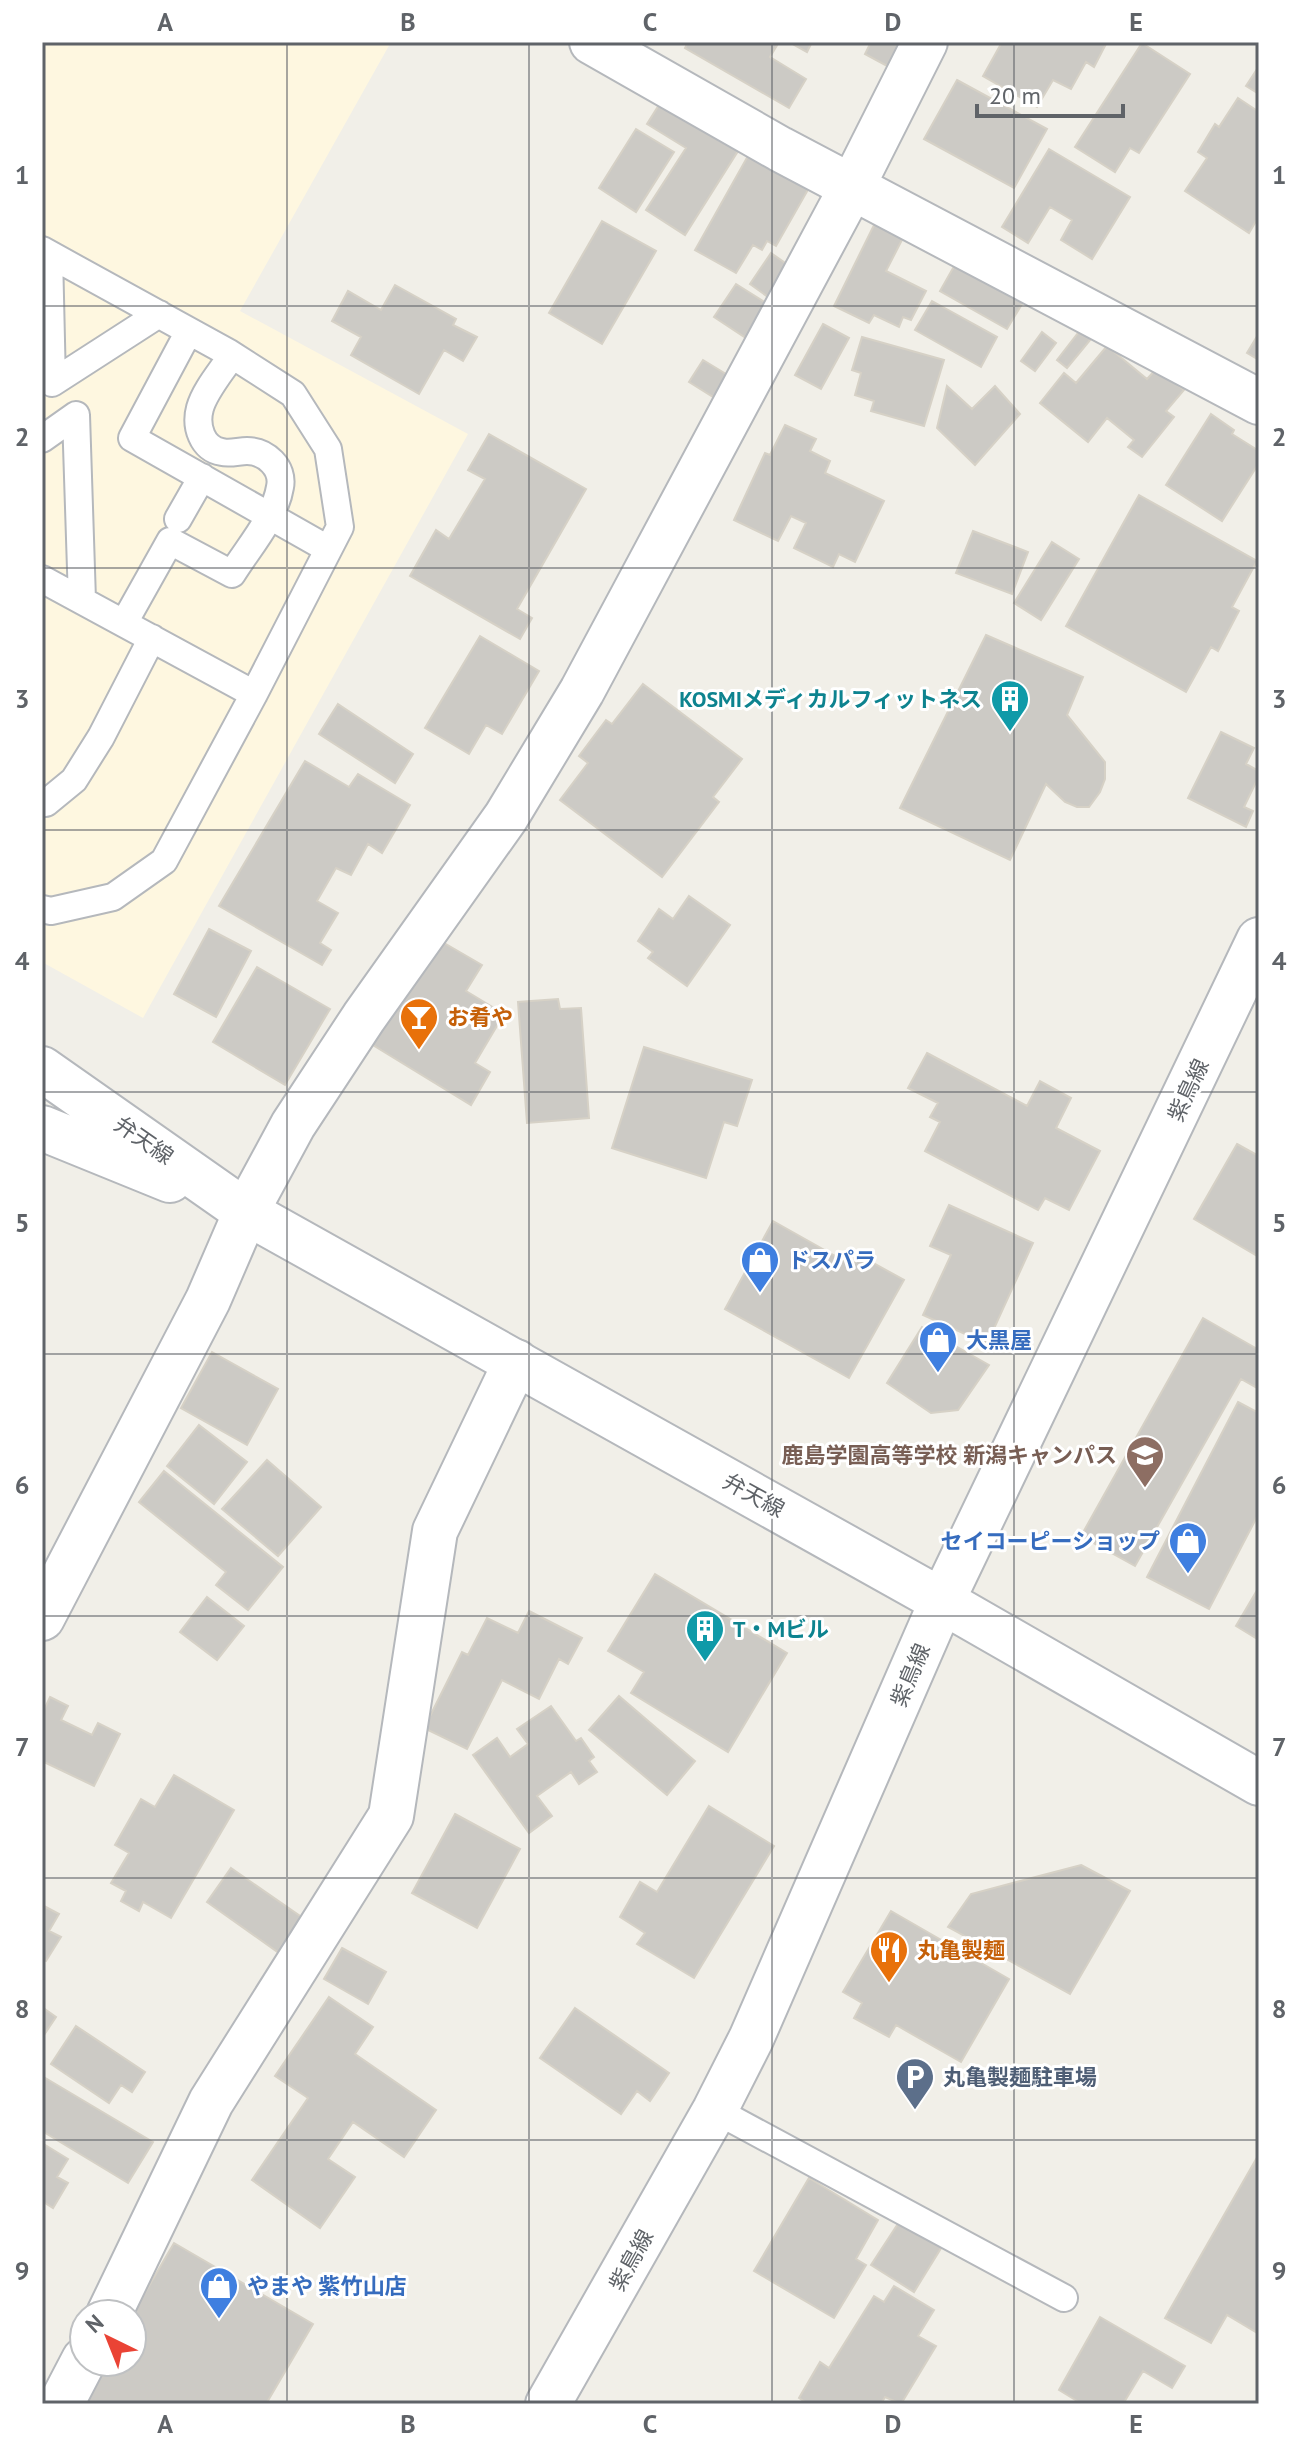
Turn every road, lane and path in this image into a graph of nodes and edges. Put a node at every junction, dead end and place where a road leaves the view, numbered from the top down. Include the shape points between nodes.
1 (592, 42) edge
2 (925, 42) edge
3 (852, 187) junction
4 (46, 252) edge
5 (159, 314) junction
6 (189, 331) junction
7 (232, 355) junction
8 (1259, 402) edge
9 (42, 439) edge
10 (202, 477) junction
11 (269, 515) junction
12 (178, 519) dead end
13 (328, 549) junction
14 (45, 589) edge
15 (82, 600) junction
16 (124, 623) junction
17 (152, 638) junction
18 (254, 694) junction
19 (42, 803) edge
20 (42, 909) edge
21 (1259, 940) edge
22 (42, 1069) edge
23 (42, 1128) edge
24 (246, 1212) junction
25 (516, 1362) junction
26 (942, 1601) junction
27 (42, 1618) edge
28 (1259, 1783) edge
29 (715, 2110) junction
30 (117, 2298) edge
31 (1064, 2298) dead end
32 (75, 2378) edge
33 (61, 2404) edge
34 (548, 2404) edge

1 - 3 street
2 - 3 street
3 - 8 street
3 - 24 street via 582,691 506,817 293,1125
4 - 5 lane
4 - 5 lane via 52,383
5 - 6 lane
6 - 7 lane
6 - 10 lane via 132,438
7 - 11 lane via 200,405 200,434 209,447 259,453 277,468 280,490
7 - 13 lane via 293,394 328,449 340,527
9 - 15 lane via 76,415
10 - 11 lane
10 - 12 lane
11 - 13 lane
11 - 16 lane via 232,574 170,541
13 - 18 lane
14 - 15 lane
15 - 16 lane
16 - 17 lane
17 - 18 lane
17 - 19 lane via 74,780
18 - 20 lane via 164,861 113,897
21 - 26 street, 紫鳥線
22 - 24 street, 弁天線
23 - 24 street, 弁天線
24 - 25 street, 弁天線
24 - 27 street via 208,1300
25 - 26 street, 弁天線
25 - 30 street via 435,1531 391,1816 211,2102
26 - 28 street, 弁天線
26 - 29 street, 紫鳥線
29 - 31 lane
29 - 34 street, 紫鳥線
32 - 33 street

